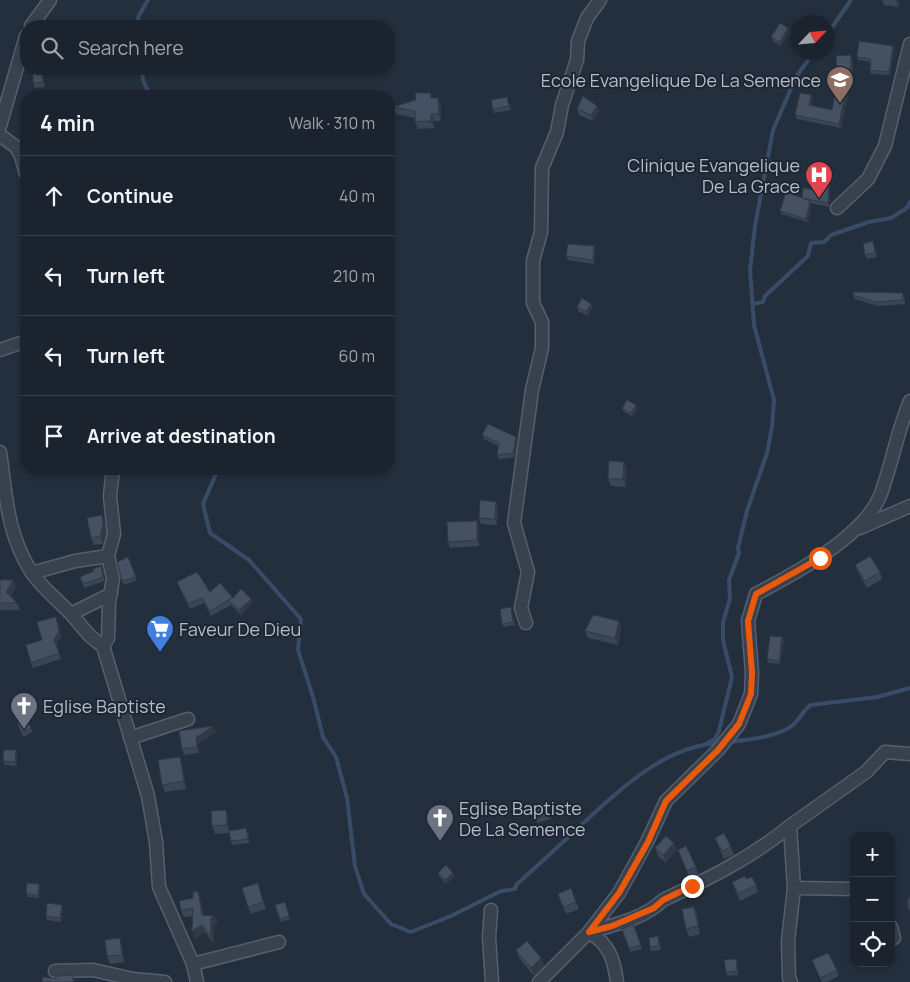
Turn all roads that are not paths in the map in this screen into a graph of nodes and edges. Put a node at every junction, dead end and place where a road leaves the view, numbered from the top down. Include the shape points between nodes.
1 (50, 0) edge
2 (600, 0) edge
3 (35, 20) edge
4 (910, 44) edge
5 (20, 57) edge
6 (907, 67) edge
7 (0, 126) edge
8 (0, 135) edge
9 (20, 154) edge
10 (837, 208) dead end
11 (20, 343) edge
12 (0, 350) edge
13 (910, 401) edge
14 (0, 452) edge
15 (112, 475) edge
16 (910, 506) edge
17 (850, 532) junction
18 (108, 556) junction
19 (32, 573) junction
20 (110, 594) junction
21 (71, 614) junction
22 (526, 623) dead end
23 (103, 646) junction
24 (188, 719) dead end
25 (130, 738) junction
26 (910, 754) edge
27 (790, 826) junction
28 (794, 888) junction
29 (850, 889) edge
30 (491, 910) dead end
31 (589, 932) junction
32 (279, 942) dead end
33 (194, 964) junction
34 (56, 971) dead end
35 (165, 982) edge
36 (197, 982) edge
37 (492, 982) edge
38 (539, 982) edge
39 (617, 982) edge
40 (791, 982) edge

1 - 3 street
2 - 22 street via 587,18 578,41 577,60 557,132 542,168 541,232 533,261 532,302 542,322 542,348 532,390 514,523 528,572 521,608
4 - 6 street
5 - 7 street
6 - 10 street via 885,146 868,178
8 - 9 street
11 - 12 street
13 - 17 street via 879,498 866,518
14 - 19 street via 8,517
15 - 18 street via 110,496 114,534
16 - 17 street
17 - 31 street via 820,558 756,594 748,621 751,694 739,724 718,750 666,801 648,842 619,893
18 - 19 street
18 - 20 street via 114,578
19 - 21 street
20 - 21 street
20 - 23 street via 108,638
21 - 23 street via 86,635
23 - 25 street
24 - 25 street
25 - 33 street via 148,796 159,887
26 - 27 street via 885,752 866,772
27 - 28 street
27 - 31 street via 729,868 663,900 654,908
28 - 29 street
28 - 40 street via 788,940 788,978
30 - 37 street
31 - 38 street
31 - 39 street via 602,940 609,952
32 - 33 street
33 - 36 street
34 - 35 street via 93,970

